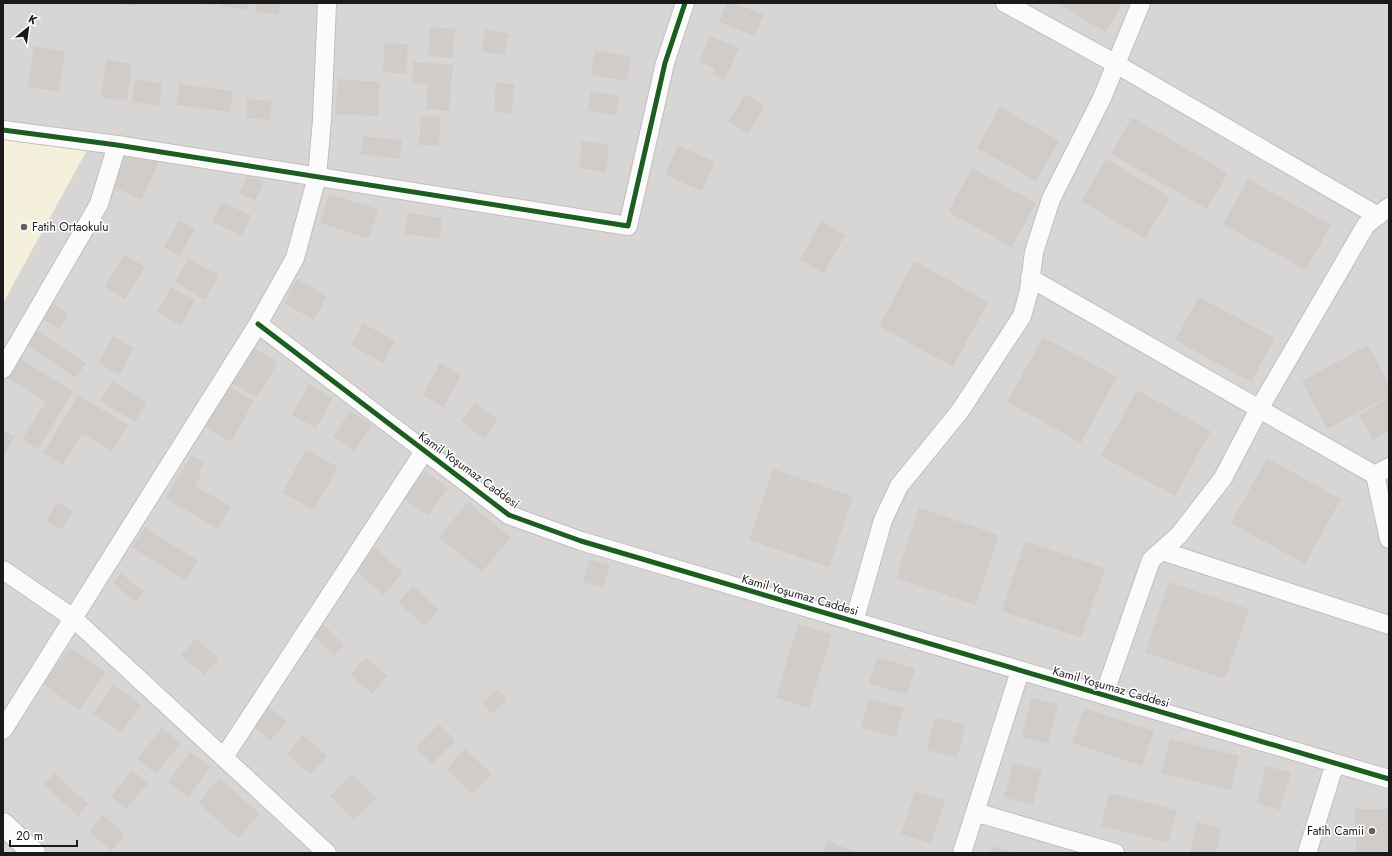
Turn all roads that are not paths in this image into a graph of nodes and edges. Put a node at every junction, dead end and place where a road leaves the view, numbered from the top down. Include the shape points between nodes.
1 (327, 3) edge
2 (685, 3) edge
3 (1006, 3) edge
4 (1141, 3) edge
5 (1116, 64) junction
6 (3, 130) edge
7 (117, 145) junction
8 (317, 177) junction
9 (1384, 211) edge
10 (1030, 278) junction
11 (258, 324) junction
12 (6, 359) edge
13 (1259, 409) junction
14 (424, 450) junction
15 (1382, 471) edge
16 (1389, 538) edge
17 (1162, 551) junction
18 (3, 570) edge
19 (74, 618) junction
20 (854, 622) junction
21 (1389, 625) edge
22 (1020, 671) junction
23 (1104, 695) junction
24 (3, 730) edge
25 (224, 757) junction
26 (1336, 763) junction
27 (1389, 779) edge
28 (975, 812) junction
29 (3, 824) edge
30 (34, 853) edge
31 (327, 853) edge
32 (962, 853) edge
33 (1115, 853) edge
34 (1308, 853) edge

1 - 8 street
2 - 8 street via 665,63 628,226
3 - 5 street
4 - 5 street
5 - 9 street
5 - 10 street via 1102,98 1051,198 1034,252
6 - 7 street
7 - 8 street
7 - 12 street via 99,204
8 - 11 street via 294,258
9 - 13 street via 1366,225
10 - 13 street
10 - 20 street via 1022,316 960,412 899,486 883,520
11 - 14 street, Kamil Yoşumaz Caddesi
11 - 19 street
13 - 15 street
13 - 17 street via 1223,478 1179,535
14 - 20 street, Kamil Yoşumaz Caddesi via 509,515 581,541
14 - 25 street
15 - 16 street
17 - 21 street
17 - 23 street via 1151,560
18 - 19 street
19 - 24 street
19 - 25 street
20 - 22 street, Kamil Yoşumaz Caddesi
22 - 23 street, Kamil Yoşumaz Caddesi
22 - 28 street
23 - 26 street, Kamil Yoşumaz Caddesi
25 - 31 street
26 - 27 street, Kamil Yoşumaz Caddesi
26 - 34 street
28 - 32 street
28 - 33 street
29 - 30 street

